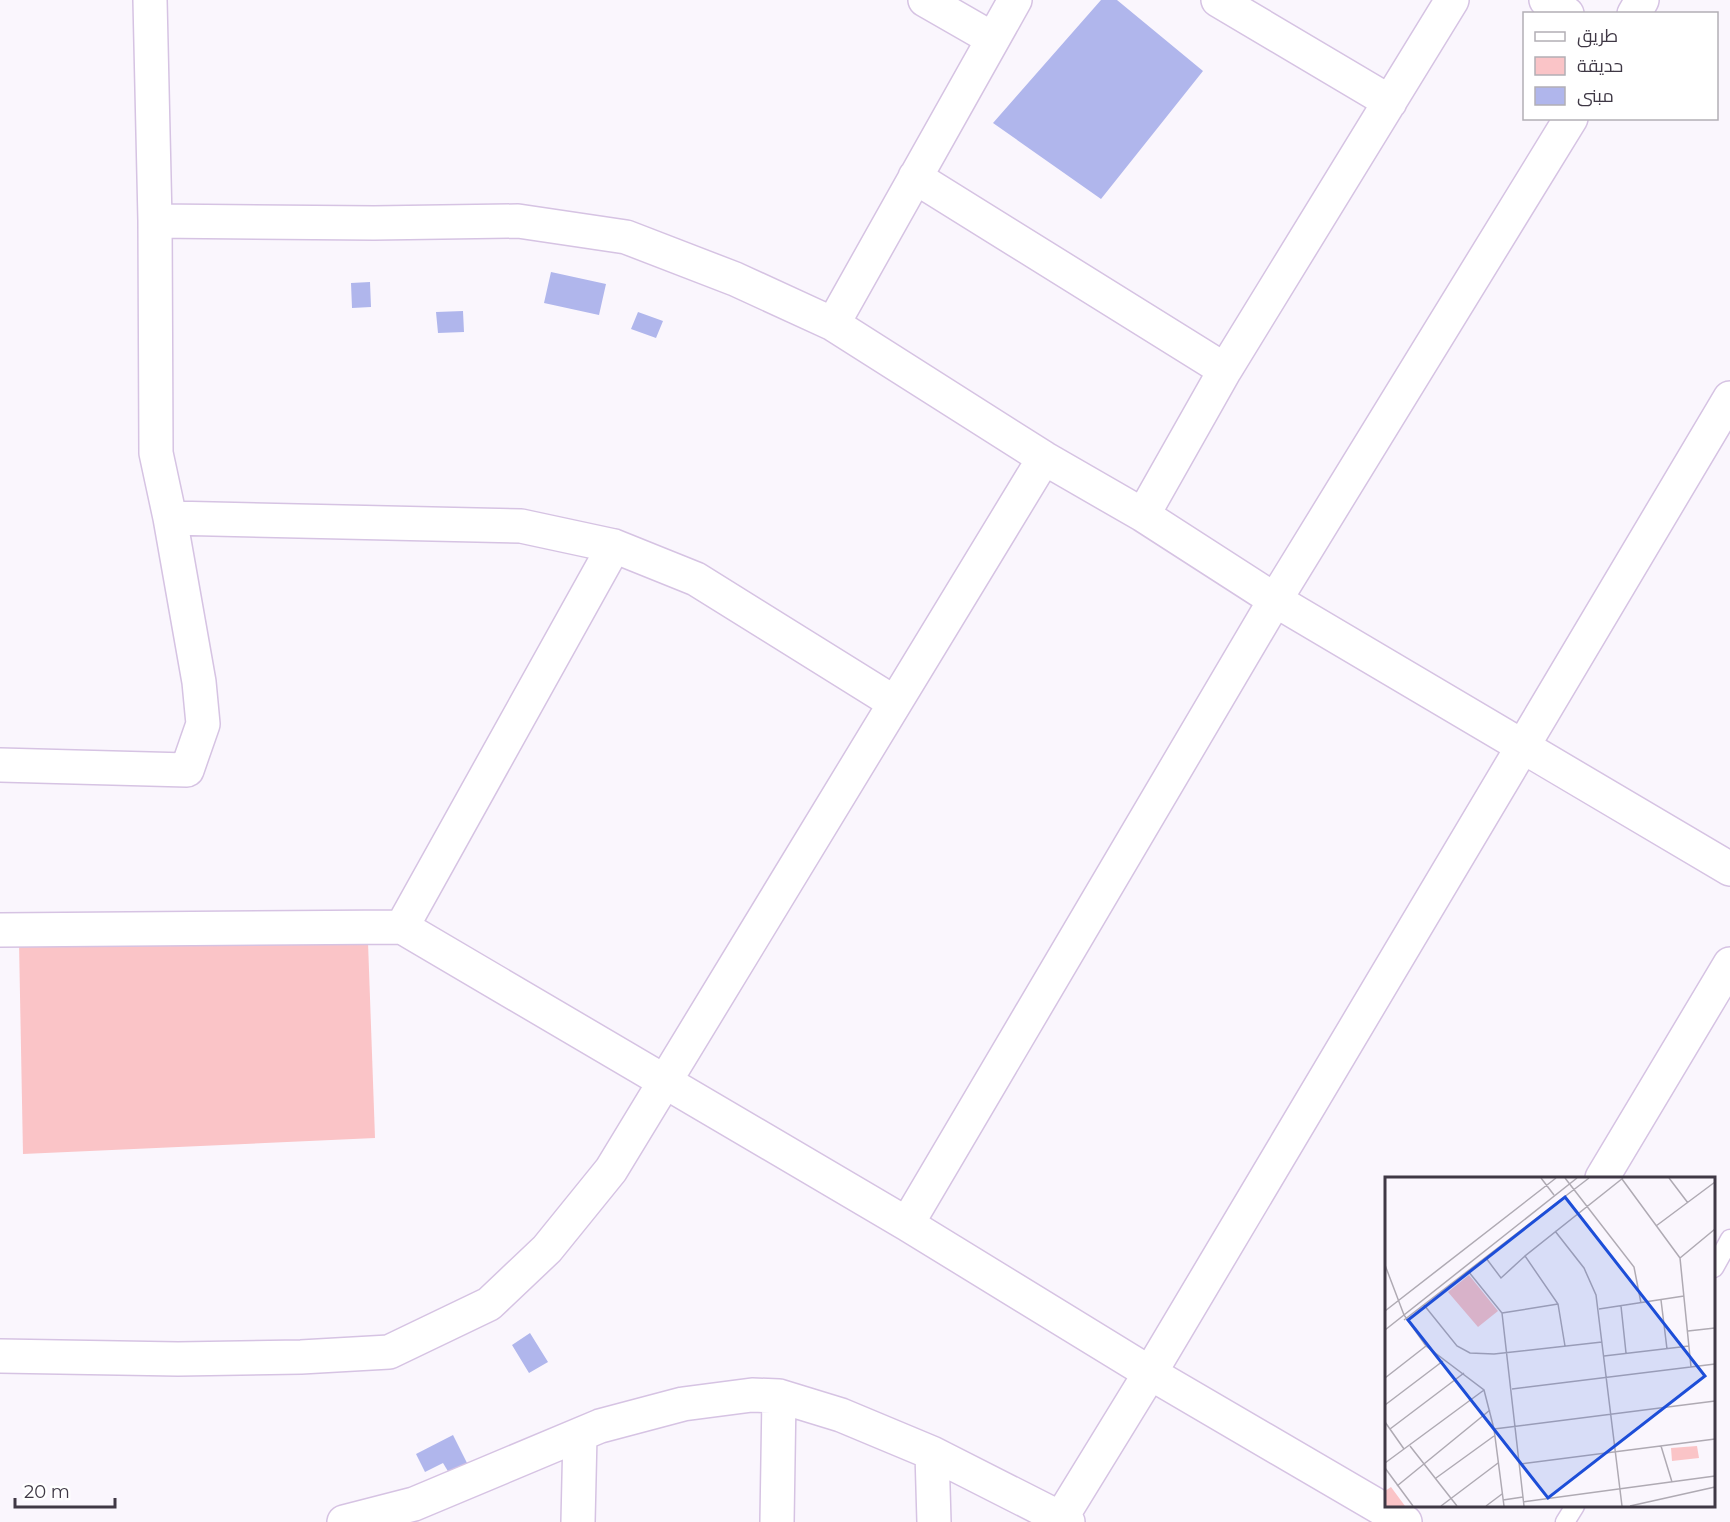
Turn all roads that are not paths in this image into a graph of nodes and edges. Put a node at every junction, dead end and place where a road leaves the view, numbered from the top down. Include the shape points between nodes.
1 (150, 0) edge
2 (925, 0) edge
3 (1015, 0) edge
4 (1218, 0) edge
5 (1452, 0) edge
6 (1546, 0) edge
7 (1564, 12) edge
8 (993, 39) junction
9 (1390, 102) junction
10 (1570, 120) edge
11 (915, 177) junction
12 (155, 221) junction
13 (833, 324) junction
14 (1225, 370) junction
15 (1730, 398) edge
16 (1044, 458) junction
17 (1143, 516) junction
18 (170, 518) junction
19 (614, 546) junction
20 (1275, 600) junction
21 (895, 704) junction
22 (1523, 747) junction
23 (0, 765) edge
24 (1730, 869) edge
25 (402, 927) junction
26 (0, 930) edge
27 (1730, 964) edge
28 (666, 1083) junction
29 (1603, 1177) edge
30 (907, 1224) junction
31 (1730, 1239) edge
32 (1715, 1265) edge
33 (0, 1356) edge
34 (1150, 1373) junction
35 (779, 1396) junction
36 (580, 1436) junction
37 (932, 1453) junction
38 (1385, 1505) edge
39 (1389, 1507) edge
40 (1574, 1507) edge
41 (413, 1513) edge
42 (1403, 1515) edge
43 (1065, 1520) edge
44 (344, 1522) edge
45 (578, 1522) edge
46 (777, 1522) edge
47 (934, 1522) edge
48 (1565, 1522) edge

1 - 12 street
2 - 8 street
3 - 8 street
4 - 9 street
5 - 9 street
6 - 7 street
8 - 11 street
9 - 14 street
10 - 20 street
11 - 13 street
11 - 14 street
12 - 13 street via 518,221 626,237 735,279
12 - 18 street via 156,453
13 - 16 street
14 - 17 street
15 - 22 street
16 - 17 street
16 - 21 street
17 - 20 street
18 - 19 street via 521,526
18 - 23 street via 203,724 187,770
19 - 21 street via 696,579
19 - 25 street
20 - 22 street
20 - 30 street
21 - 28 street
22 - 24 street
22 - 34 street
25 - 26 street
25 - 28 street
27 - 29 street
28 - 30 street
28 - 33 street via 611,1170 547,1249 489,1304 389,1352 178,1359
30 - 34 street
31 - 32 lane
34 - 38 street
34 - 43 street
35 - 36 street via 752,1395 682,1404 600,1426
35 - 37 street via 841,1415
35 - 46 street
36 - 41 street
36 - 45 street
37 - 43 street
37 - 47 street
39 - 42 street
40 - 48 lane
41 - 44 street

